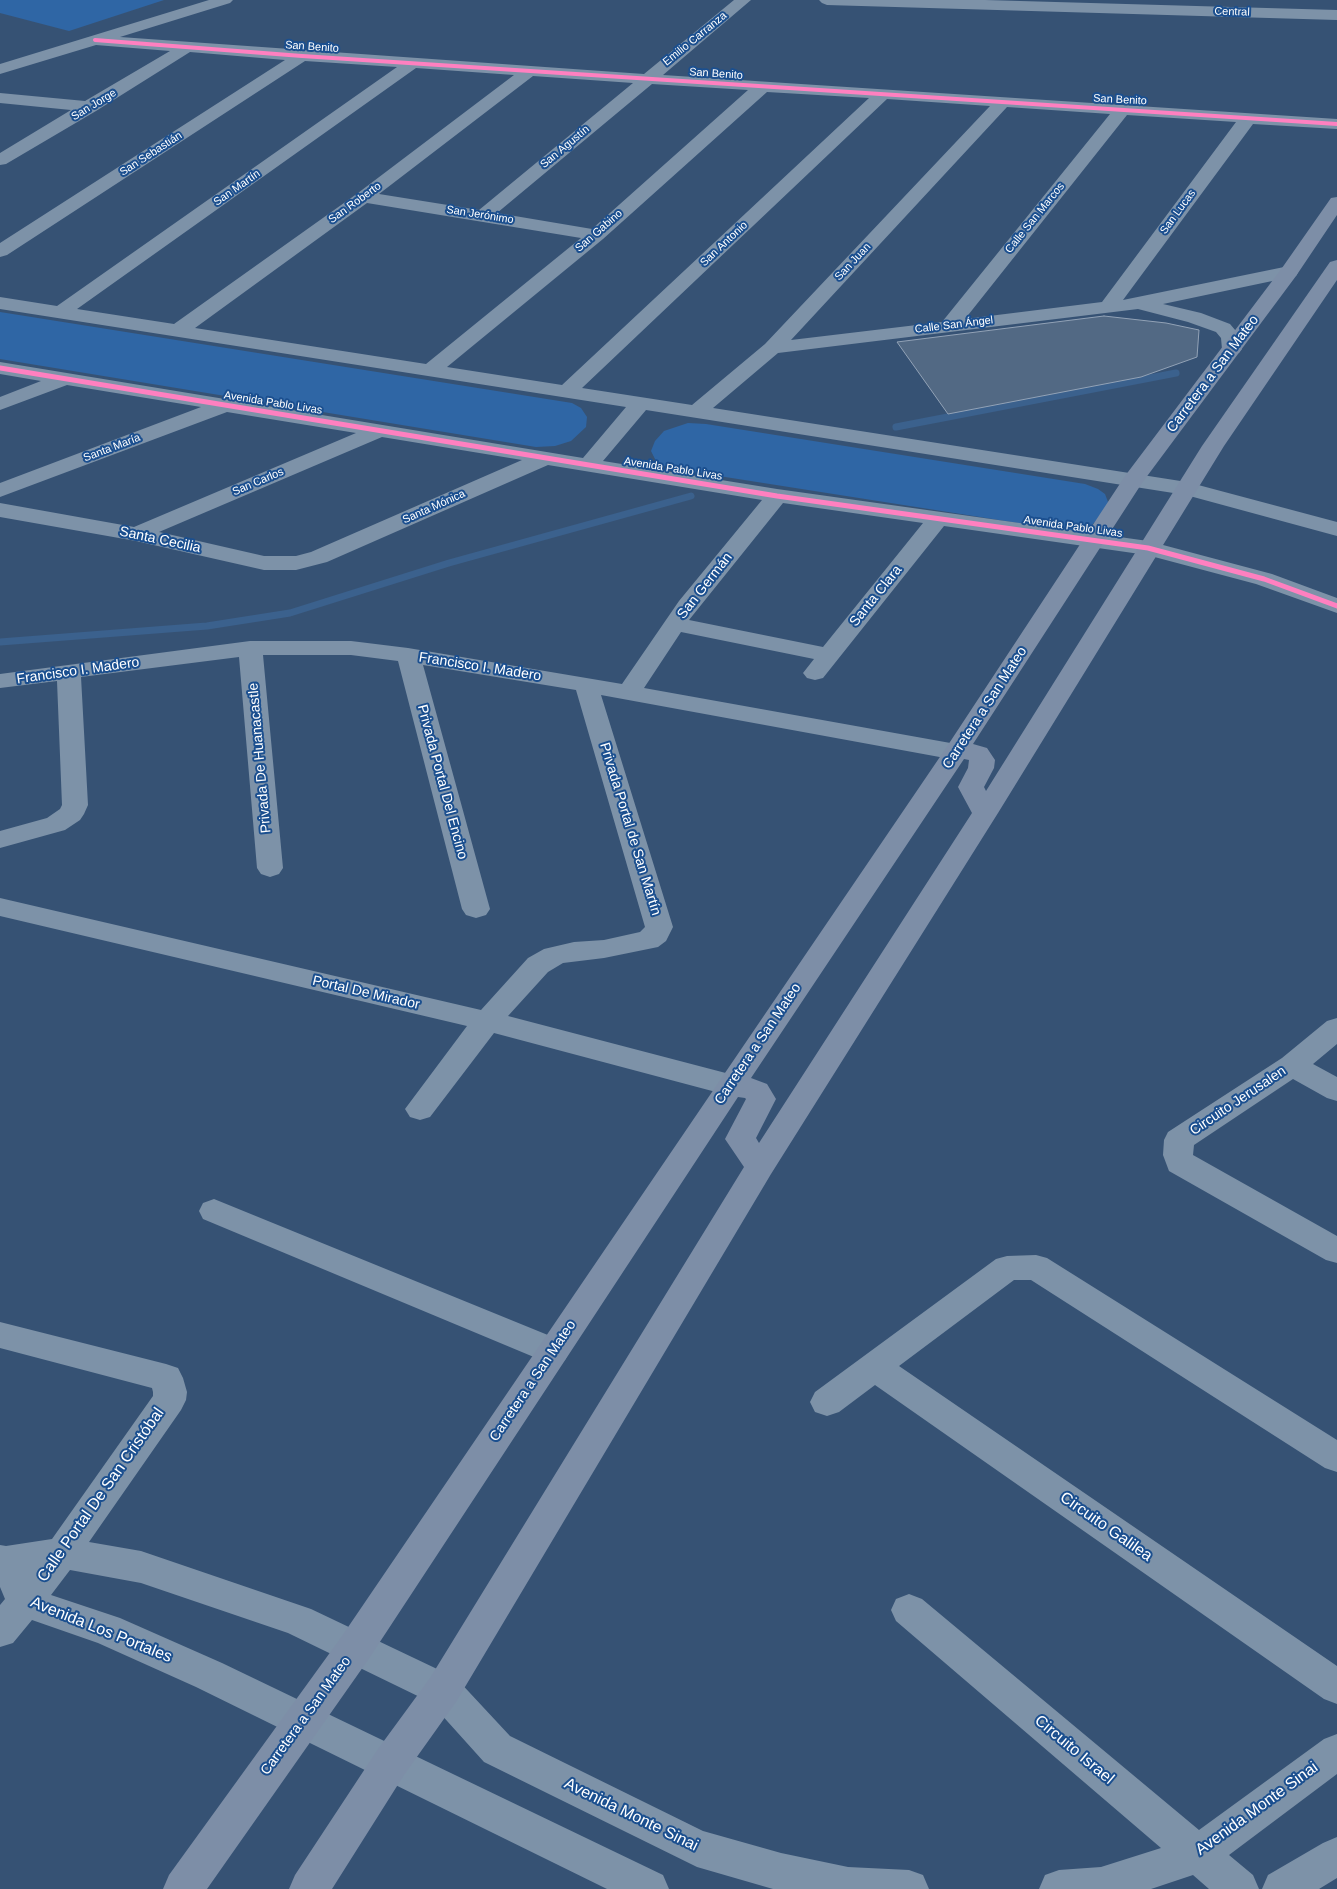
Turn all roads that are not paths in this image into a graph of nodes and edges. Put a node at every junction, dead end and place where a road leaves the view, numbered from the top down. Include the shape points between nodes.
1 (225, 0) edge
2 (743, 0) edge
3 (827, 0) edge
4 (1337, 14) edge
5 (94, 40) junction
6 (186, 48) junction
7 (302, 56) junction
8 (413, 64) junction
9 (0, 69) edge
10 (528, 71) junction
11 (646, 79) junction
12 (762, 87) junction
13 (882, 95) junction
14 (0, 98) edge
15 (1002, 103) junction
16 (90, 107) junction
17 (1122, 110) junction
18 (1248, 118) junction
19 (1337, 124) edge
20 (3, 156) edge
21 (364, 197) junction
22 (1337, 202) edge
23 (483, 216) junction
24 (596, 235) junction
25 (0, 252) edge
26 (1337, 266) edge
27 (1289, 272) junction
28 (1206, 289) junction
29 (0, 303) edge
30 (1136, 304) junction
31 (1108, 306) junction
32 (61, 312) junction
33 (1194, 317) junction
34 (949, 326) junction
35 (178, 331) junction
36 (772, 348) junction
37 (1232, 349) junction
38 (0, 368) edge
39 (432, 370) junction
40 (66, 379) junction
41 (566, 392) junction
42 (0, 404) edge
43 (640, 404) junction
44 (224, 406) junction
45 (695, 413) junction
46 (381, 430) junction
47 (548, 457) junction
48 (588, 465) junction
49 (1133, 480) junction
50 (1187, 489) junction
51 (0, 490) edge
52 (777, 496) junction
53 (0, 510) edge
54 (938, 519) junction
55 (1337, 529) edge
56 (136, 534) junction
57 (1094, 540) junction
58 (1148, 548) junction
59 (319, 557) joint
60 (1337, 606) edge
61 (675, 624) junction
62 (250, 648) junction
63 (408, 655) junction
64 (821, 664) joint
65 (69, 672) junction
66 (0, 681) edge
67 (586, 685) junction
68 (628, 694) junction
69 (956, 752) junction
70 (985, 813) junction
71 (0, 840) edge
72 (270, 868) dead end
73 (0, 907) edge
74 (476, 909) dead end
75 (487, 1021) junction
76 (1337, 1028) edge
77 (1292, 1065) junction
78 (730, 1085) junction
79 (1337, 1090) edge
80 (420, 1108) dead end
81 (760, 1166) junction
82 (214, 1210) dead end
83 (1337, 1252) edge
84 (0, 1334) edge
85 (553, 1352) junction
86 (874, 1367) junction
87 (827, 1402) dead end
88 (1337, 1458) edge
89 (62, 1553) junction
90 (3, 1561) edge
91 (26, 1602) junction
92 (909, 1610) dead end
93 (0, 1631) edge
94 (355, 1648) junction
95 (1337, 1687) edge
96 (443, 1690) junction
97 (302, 1721) junction
98 (1337, 1752) edge
99 (391, 1762) junction
100 (1197, 1855) junction
101 (1337, 1856) edge
102 (847, 1887) edge
103 (183, 1889) edge
104 (309, 1889) edge
105 (649, 1889) edge
106 (909, 1889) edge
107 (1059, 1889) edge
108 (1239, 1889) edge
109 (1282, 1889) edge

1 - 5 street
2 - 11 street, Emilio Carranza
3 - 4 street, Central
5 - 6 street, San Benito
5 - 9 street
6 - 7 street, San Benito
6 - 16 street, San Jorge
7 - 8 street, San Benito
7 - 25 street, San Sebastián
8 - 10 street, San Benito
8 - 32 street, San Martín
10 - 11 street, San Benito
10 - 21 street, San Roberto
11 - 12 street, San Benito
11 - 23 street, San Agustín
12 - 13 street, San Benito
12 - 24 street, San Gabino
13 - 15 street, San Benito
13 - 41 street, San Antonio
14 - 16 street
15 - 17 street, San Benito
15 - 36 street, San Juan
16 - 20 street, San Jorge
17 - 18 street, San Benito
17 - 34 street, Calle San Marcos
18 - 19 street, San Benito
18 - 31 street, San Lucas
21 - 23 street, San Jerónimo
21 - 35 street, San Roberto
22 - 27 main road, Carretera a San Mateo
23 - 24 street, San Jerónimo
24 - 39 street, San Gabino
26 - 50 main road
27 - 28 street, Calle San Ángel
27 - 37 main road, Carretera a San Mateo
28 - 30 street, Calle San Ángel
28 - 33 street
29 - 32 street
30 - 31 street, Calle San Ángel
30 - 33 street, Calle San Ángel
31 - 34 street, Calle San Ángel
32 - 35 street
33 - 37 street, Calle San Ángel via 1223,328 1231,337
34 - 36 street, Calle San Ángel
35 - 39 street
36 - 45 street, San Juan
37 - 49 main road, Carretera a San Mateo
38 - 40 street, Avenida Pablo Livas
39 - 41 street
40 - 42 street
40 - 44 street, Avenida Pablo Livas
41 - 43 street
43 - 45 street
43 - 48 street
44 - 46 street, Avenida Pablo Livas
44 - 51 street, Santa María
45 - 49 street
46 - 47 street, Avenida Pablo Livas
46 - 56 street, San Carlos
47 - 48 street, Avenida Pablo Livas
47 - 59 street, Santa Mónica
48 - 52 street, Avenida Pablo Livas
49 - 50 street
49 - 57 main road, Carretera a San Mateo
50 - 55 street
50 - 58 main road
52 - 54 street, Avenida Pablo Livas
52 - 61 street, San Germán
53 - 56 street, Santa Cecilia
54 - 57 street, Avenida Pablo Livas
54 - 64 street, Santa Clara
56 - 59 street, Santa Cecilia via 264,563 296,563
57 - 58 street, Avenida Pablo Livas
57 - 69 main road, Carretera a San Mateo
58 - 60 street, Avenida Pablo Livas via 1264,579
58 - 70 main road
61 - 64 street, San Germán
61 - 68 street
62 - 63 street, Francisco I. Madero via 351,648
62 - 65 street, Francisco I. Madero
62 - 72 street, Privada De Huanacastle
63 - 67 street, Francisco I. Madero
63 - 74 street, Privada Portal Del Encino
65 - 66 street, Francisco I. Madero
65 - 71 street via 75,805 71,814 56,824
67 - 68 street, Francisco I. Madero
67 - 75 street, Privada Portal de San Martín via 659,927 648,940 554,956 538,965
68 - 69 street, Francisco I. Madero
69 - 70 main road via 968,750 978,754 982,760 971,787
69 - 78 main road, Carretera a San Mateo
70 - 81 main road
73 - 75 street, Portal De Mirador
75 - 78 street, Portal De Mirador
75 - 80 street, Privada Portal de San Martín
76 - 77 street, Circuito Jerusalen
77 - 79 street
77 - 83 street, Circuito Jerusalen via 1179,1140 1178,1155 1180,1162
78 - 81 main road via 753,1089 761,1100 740,1139
78 - 85 main road, Carretera a San Mateo
81 - 96 main road
82 - 85 street
84 - 89 street, Calle Portal De San Cristóbal via 166,1378 170,1386 169,1400
85 - 94 main road, Carretera a San Mateo
86 - 87 street
86 - 88 street via 1006,1268 1036,1267
86 - 95 street, Circuito Galilea
89 - 90 street, Avenida Los Portales
89 - 91 street, Calle Portal De San Cristóbal
89 - 94 street, Avenida Los Portales via 141,1567 298,1620
90 - 91 street, Avenida Los Portales
91 - 93 street, Calle Portal De San Cristóbal
91 - 97 street, Avenida Los Portales via 107,1630
92 - 100 street, Circuito Israel
94 - 96 street, Avenida Los Portales
94 - 97 main road, Carretera a San Mateo
96 - 99 main road
96 - 102 street, Avenida Monte Sinai via 497,1749 697,1848
97 - 99 street, Avenida Los Portales
97 - 103 main road, Carretera a San Mateo
98 - 100 street, Avenida Monte Sinai
99 - 104 main road
99 - 105 street
100 - 107 street, Avenida Monte Sinai via 1101,1886
100 - 108 street, Circuito Israel
101 - 109 street
102 - 106 street, Avenida Monte Sinai

